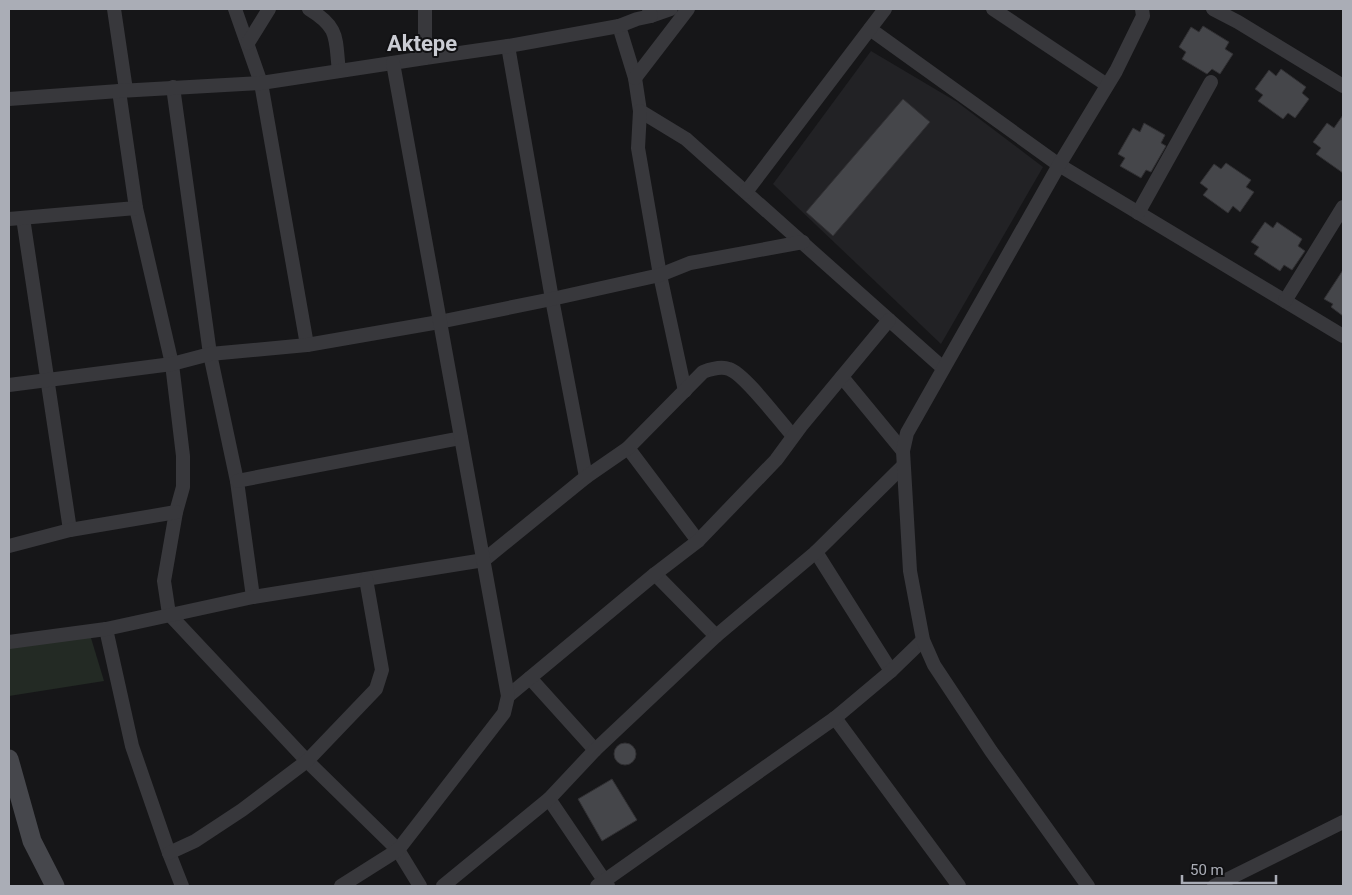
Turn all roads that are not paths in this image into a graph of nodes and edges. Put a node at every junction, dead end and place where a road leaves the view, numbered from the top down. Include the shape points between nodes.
1 (114, 9) edge
2 (235, 9) edge
3 (268, 9) edge
4 (309, 9) edge
5 (425, 9) edge
6 (671, 9) edge
7 (688, 9) edge
8 (886, 9) edge
9 (993, 9) edge
10 (1142, 9) edge
11 (1213, 9) edge
12 (650, 12) edge
13 (619, 26) junction
14 (870, 29) junction
15 (248, 42) junction
16 (508, 46) junction
17 (425, 58) junction
18 (393, 63) junction
19 (339, 71) junction
20 (635, 78) junction
21 (1211, 82) dead end
22 (261, 83) junction
23 (1107, 86) junction
24 (1343, 86) edge
25 (173, 88) junction
26 (123, 90) junction
27 (9, 99) edge
28 (640, 111) junction
29 (1059, 165) junction
30 (746, 192) junction
31 (136, 208) junction
32 (1342, 212) edge
33 (1138, 213) junction
34 (16, 218) edge
35 (803, 242) junction
36 (660, 275) junction
37 (552, 299) junction
38 (1285, 301) junction
39 (889, 320) junction
40 (439, 322) junction
41 (1343, 336) edge
42 (307, 345) junction
43 (210, 354) junction
44 (172, 364) junction
45 (943, 368) junction
46 (842, 377) junction
47 (46, 380) junction
48 (9, 385) edge
49 (685, 391) junction
50 (793, 436) junction
51 (461, 438) junction
52 (628, 448) junction
53 (904, 452) junction
54 (904, 466) junction
55 (586, 477) junction
56 (237, 481) junction
57 (176, 512) junction
58 (70, 530) junction
59 (698, 541) junction
60 (9, 546) edge
61 (816, 552) junction
62 (484, 560) junction
63 (655, 574) junction
64 (366, 578) junction
65 (253, 597) junction
66 (169, 614) junction
67 (106, 629) junction
68 (716, 636) junction
69 (924, 640) junction
70 (9, 642) edge
71 (891, 671) junction
72 (530, 678) junction
73 (508, 696) junction
74 (835, 718) junction
75 (595, 750) junction
76 (307, 761) junction
77 (10, 766) edge
78 (549, 799) junction
79 (1343, 822) edge
80 (398, 850) junction
81 (169, 853) junction
82 (603, 885) edge
83 (55, 886) edge
84 (182, 886) edge
85 (341, 886) edge
86 (420, 886) edge
87 (443, 886) edge
88 (960, 886) edge
89 (1088, 886) edge
90 (1214, 886) edge

1 - 26 street
2 - 15 street
3 - 15 street
4 - 19 street via 327,21 335,32
5 - 17 street
6 - 12 street
7 - 20 street
8 - 14 street
9 - 23 street
10 - 23 street via 1142,16
11 - 24 street
12 - 13 street
13 - 16 street
13 - 20 street
14 - 29 street
14 - 30 street
15 - 22 street
16 - 17 street
16 - 37 street
17 - 18 street
18 - 19 street
18 - 40 street
19 - 22 street
20 - 28 street
21 - 33 street
22 - 25 street
22 - 42 street
23 - 29 street
25 - 26 street
25 - 43 street
26 - 27 street
26 - 31 street
28 - 30 street via 686,139
28 - 36 street via 638,148
29 - 33 street
29 - 45 street
30 - 35 street
31 - 34 street
31 - 44 street
32 - 38 street
33 - 38 street
34 - 47 street
35 - 36 street via 690,263
35 - 39 street
36 - 37 street
36 - 49 street
37 - 40 street
37 - 55 street
38 - 41 street
39 - 45 street
39 - 46 street
40 - 42 street
40 - 51 street
42 - 43 street
43 - 44 street
43 - 56 street
44 - 47 street
44 - 57 street via 183,456 183,487
45 - 53 street via 907,433
46 - 50 street
46 - 53 street
47 - 48 street
47 - 58 street
49 - 50 street via 703,372 728,368 741,376
49 - 52 street
50 - 59 street via 776,460
51 - 56 street
51 - 62 street
52 - 55 street
52 - 59 street
53 - 54 street
54 - 61 street
54 - 69 street via 910,571
55 - 62 street
56 - 65 street
57 - 58 street
57 - 66 street via 164,581
58 - 60 street
59 - 63 street
61 - 68 street
61 - 71 street
62 - 64 street
62 - 73 street
63 - 68 street
63 - 72 street
64 - 65 street
64 - 76 street via 382,670 376,689
65 - 66 street
66 - 67 street
66 - 76 street
67 - 70 street
67 - 81 street via 132,746
68 - 75 street
69 - 71 street
69 - 89 street via 934,665 991,751
71 - 74 street
72 - 73 street
72 - 75 street
73 - 80 street via 504,713
74 - 82 street
74 - 88 street
75 - 78 street
76 - 80 street
76 - 81 street via 195,842
77 - 83 main road via 32,841
78 - 82 street
78 - 87 street
79 - 90 street
80 - 85 street
80 - 86 street
81 - 84 street

